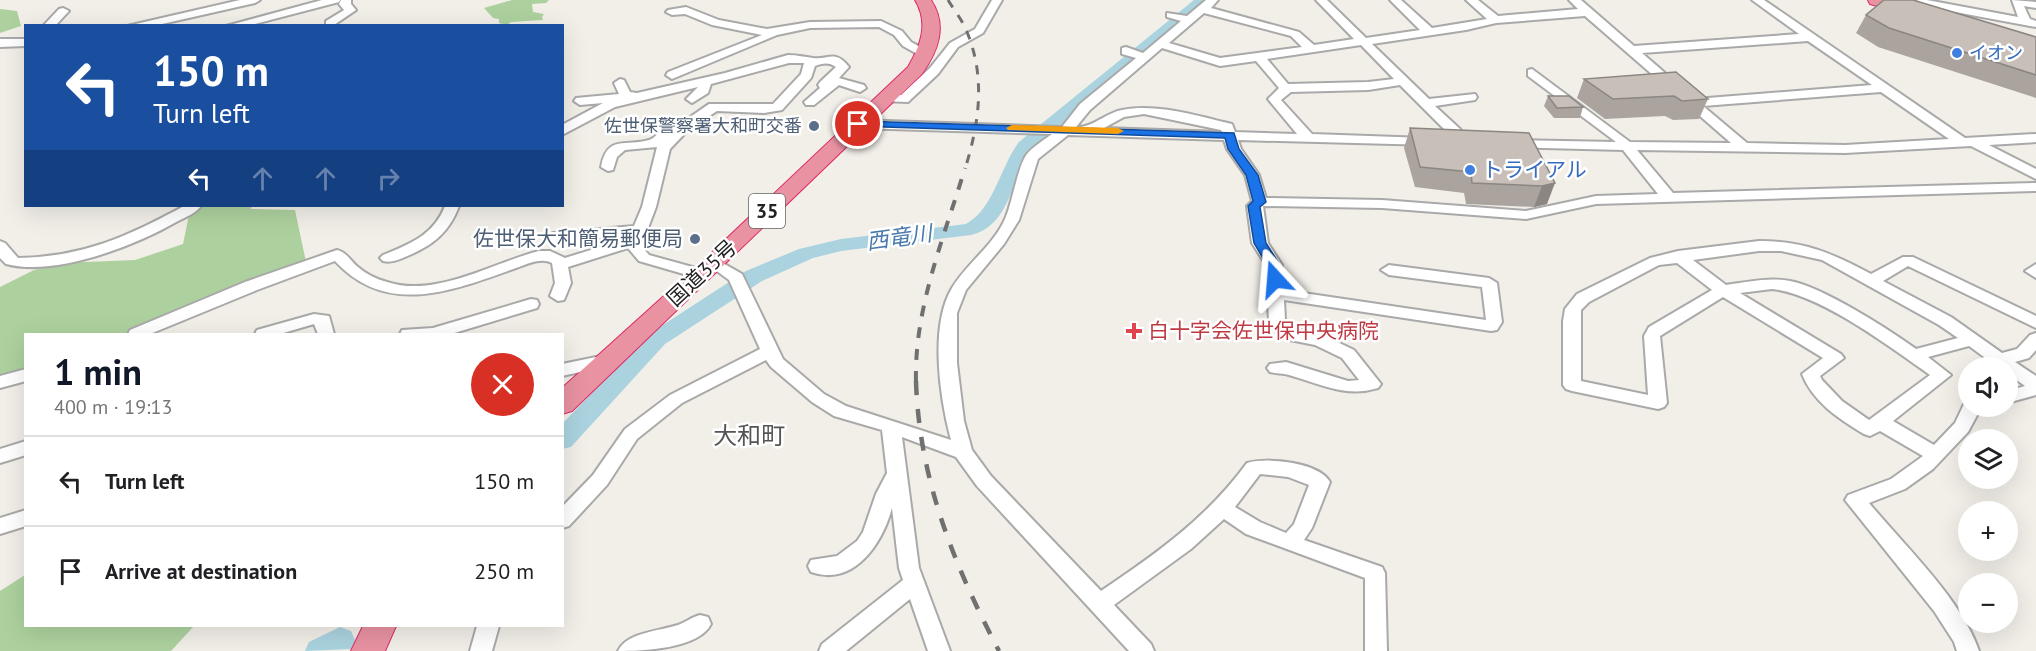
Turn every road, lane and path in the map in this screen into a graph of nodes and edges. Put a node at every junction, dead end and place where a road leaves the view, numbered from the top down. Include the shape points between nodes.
1 (255, 0) edge
2 (335, 0) edge
3 (346, 0) edge
4 (923, 0) edge
5 (997, 0) edge
6 (1213, 0) edge
7 (1321, 0) edge
8 (1395, 0) edge
9 (1471, 0) edge
10 (1574, 0) edge
11 (1757, 0) edge
12 (1876, 0) edge
13 (1882, 0) edge
14 (1893, 0) edge
15 (1922, 0) edge
16 (2036, 5) edge
17 (1203, 9) junction
18 (63, 11) dead end
19 (672, 12) dead end
20 (1588, 12) junction
21 (1172, 15) dead end
22 (1187, 19) junction
23 (1496, 20) junction
24 (2030, 22) edge
25 (160, 23) edge
26 (330, 23) dead end
27 (1961, 23) edge
28 (50, 24) edge
29 (239, 24) edge
30 (778, 32) junction
31 (1429, 32) junction
32 (1981, 32) edge
33 (1811, 37) junction
34 (2021, 39) edge
35 (24, 42) edge
36 (1363, 42) junction
37 (0, 43) edge
38 (1160, 44) junction
39 (1311, 49) junction
40 (1632, 51) junction
41 (926, 53) junction
42 (1259, 57) junction
43 (810, 64) junction
44 (1532, 73) dead end
45 (672, 75) dead end
46 (705, 81) junction
47 (1403, 81) junction
48 (620, 82) dead end
49 (830, 86) junction
50 (860, 88) dead end
51 (1285, 88) junction
52 (1885, 88) junction
53 (1471, 97) dead end
54 (632, 98) junction
55 (751, 98) dead end
56 (885, 98) junction
57 (585, 99) dead end
58 (692, 99) dead end
59 (810, 102) dead end
60 (1426, 103) junction
61 (1692, 103) junction
62 (777, 107) junction
63 (858, 124) junction
64 (1059, 129) junction
65 (564, 130) edge
66 (680, 130) junction
67 (1091, 130) junction
68 (1230, 135) junction
69 (1308, 138) junction
70 (2036, 138) edge
71 (1968, 142) junction
72 (1496, 144) edge
73 (1628, 147) junction
74 (1744, 148) junction
75 (608, 167) dead end
76 (2036, 175) edge
77 (2036, 188) edge
78 (1668, 197) junction
79 (1260, 202) junction
80 (192, 207) edge
81 (452, 207) edge
82 (636, 236) junction
83 (553, 238) dead end
84 (0, 246) edge
85 (1678, 256) junction
86 (388, 258) dead end
87 (559, 261) junction
88 (707, 269) junction
89 (1389, 270) dead end
90 (1872, 280) junction
91 (1723, 290) junction
92 (1276, 294) junction
93 (558, 296) dead end
94 (531, 304) dead end
95 (2036, 324) edge
96 (138, 333) edge
97 (266, 333) edge
98 (326, 333) edge
99 (437, 333) edge
100 (2036, 339) edge
101 (1972, 340) junction
102 (769, 351) junction
103 (1914, 355) junction
104 (1997, 357) edge
105 (2009, 357) edge
106 (606, 361) junction
107 (1276, 368) dead end
108 (564, 370) edge
109 (2018, 373) edge
110 (24, 376) edge
111 (0, 382) edge
112 (2036, 387) edge
113 (2018, 393) edge
114 (564, 402) edge
115 (1966, 417) edge
116 (1879, 422) junction
117 (891, 426) junction
118 (24, 449) edge
119 (963, 452) junction
120 (1935, 454) junction
121 (0, 456) edge
122 (898, 472) junction
123 (1222, 508) junction
124 (564, 518) edge
125 (24, 519) edge
126 (0, 526) edge
127 (1290, 543) junction
128 (818, 566) dead end
129 (915, 582) junction
130 (1099, 604) junction
131 (700, 624) dead end
132 (380, 627) edge
133 (488, 627) edge
134 (368, 651) edge
135 (481, 651) edge
136 (629, 651) edge
137 (830, 651) edge
138 (939, 651) edge
139 (1143, 651) edge
140 (1376, 651) edge
141 (1968, 651) edge

1 - 25 street
2 - 29 street
3 - 26 street via 350,10
4 - 41 highway, 国道35号 / 35 via 932,19
5 - 56 street via 980,31 954,45 904,99
6 - 17 street
7 - 36 street
8 - 31 street
9 - 23 street
10 - 20 street
11 - 33 street
12 - 32 highway
13 - 27 street
14 - 34 highway
15 - 24 street
16 - 24 street via 2017,1
17 - 22 street
17 - 39 street via 1295,34
18 - 28 street
19 - 30 street via 686,10 716,22
20 - 23 street
20 - 40 street
21 - 22 street
22 - 38 street
23 - 31 street
30 - 41 street via 810,24 884,21 907,44
30 - 45 street via 715,54
31 - 36 street
33 - 40 street
33 - 52 street
35 - 37 street
36 - 39 street
36 - 47 street
38 - 42 street via 1220,62
38 - 64 street via 1135,54
39 - 42 street
40 - 61 street
41 - 56 highway, 国道35号 / 35 via 915,70
42 - 51 street
43 - 46 street via 807,59 796,57
43 - 49 street via 821,60 841,64 843,67 824,85
43 - 62 street via 807,75
44 - 73 street
46 - 54 street
46 - 58 street via 704,90
47 - 51 street
47 - 60 street
48 - 54 street via 625,94
49 - 50 street via 838,81
49 - 59 street
51 - 69 street via 1274,99
52 - 61 street
52 - 71 street
53 - 60 street
54 - 57 street via 608,95
54 - 65 street
55 - 62 street
56 - 63 highway, 国道35号 / 35
60 - 69 street via 1455,132 1454,143
61 - 74 street
62 - 66 street via 714,107
63 - 64 street
63 - 88 highway, 国道35号 / 35
64 - 67 street
64 - 119 street via 1032,157 1012,220 959,289 949,313 948,363
66 - 75 street via 671,129 654,144 622,146 610,155
66 - 82 street via 663,148 649,207
67 - 68 street
67 - 68 street via 1120,114 1144,111 1227,127
68 - 69 street
68 - 79 street via 1234,149 1252,175
70 - 71 street
71 - 74 street via 1845,149
71 - 76 street
72 - 73 street
73 - 74 street
73 - 78 street
77 - 78 street
78 - 79 street via 1596,200 1526,215 1382,204
79 - 92 street via 1254,206 1260,243 1274,265
80 - 84 street via 120,244 52,260 21,264 10,260
81 - 86 street via 439,232
82 - 83 street
82 - 87 street via 564,263
82 - 88 street via 636,249 644,258
85 - 90 street via 1781,246 1827,257
85 - 91 street
85 - 91 street via 1641,267 1583,298 1573,309 1572,385 1658,403 1652,336
87 - 93 street via 563,283
87 - 96 street via 539,256 455,284 412,290 374,284 350,270 337,255
88 - 102 street via 736,277
88 - 106 highway, 国道35号 / 35
89 - 92 street via 1489,283 1494,322 1491,326
90 - 95 street via 1908,261
90 - 101 street
91 - 103 street via 1772,284 1806,291
91 - 116 street via 1835,358 1811,374 1812,383 1850,417 1870,429
92 - 107 street via 1276,321 1285,331 1331,344 1348,354 1372,384 1348,387
94 - 99 street
97 - 98 street via 314,319 323,320
100 - 105 street via 2023,354
101 - 103 street
101 - 104 street
102 - 117 street via 777,363 840,411
102 - 124 street via 676,399 631,434 600,480
103 - 116 street via 1942,375
106 - 108 street
106 - 114 highway, 国道35号 / 35
109 - 112 street
110 - 111 street
112 - 113 street
115 - 120 street via 1962,427
116 - 120 street
117 - 119 street
117 - 122 street
118 - 121 street
119 - 130 street via 984,481
120 - 141 street via 1898,484 1855,500 1942,605
122 - 128 street via 891,481 873,537 863,549 849,560 830,567
122 - 129 street via 909,568
123 - 127 street via 1253,528
123 - 127 street via 1254,468 1310,476 1320,482 1302,528
123 - 130 street via 1148,570
125 - 126 street
127 - 140 street via 1375,573
129 - 137 street
129 - 138 street
130 - 139 street
131 - 136 street via 687,633
132 - 134 highway
133 - 135 street

